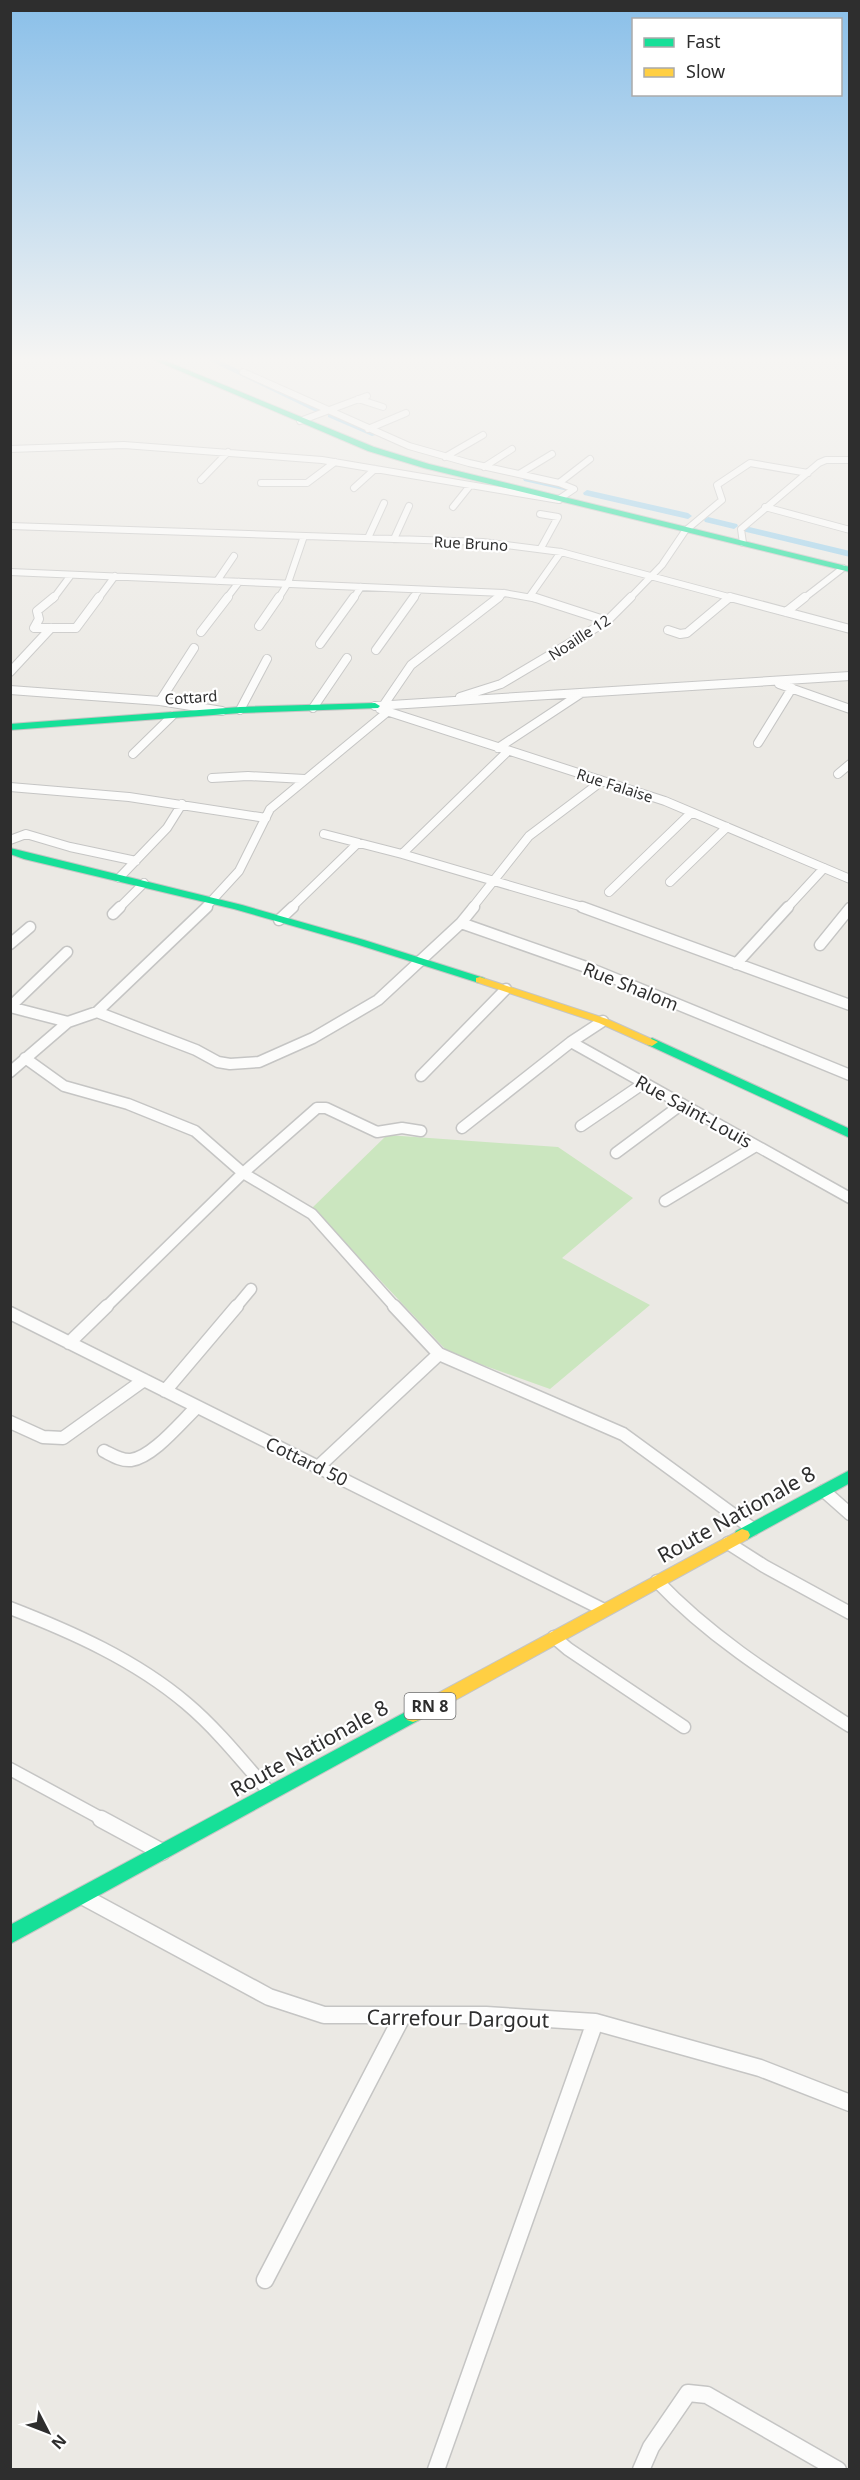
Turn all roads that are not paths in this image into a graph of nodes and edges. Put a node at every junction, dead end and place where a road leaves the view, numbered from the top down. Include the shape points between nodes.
1 (208, 473) edge
2 (321, 473) edge
3 (371, 473) edge
4 (394, 473) edge
5 (453, 473) edge
6 (513, 473) edge
7 (572, 473) edge
8 (735, 473) edge
9 (808, 473) edge
10 (519, 474) joint
11 (201, 480) dead end
12 (261, 483) dead end
13 (559, 483) junction
14 (469, 487) junction
15 (354, 488) dead end
16 (560, 500) junction
17 (384, 503) dead end
18 (410, 506) dead end
19 (453, 507) dead end
20 (765, 507) junction
21 (540, 514) dead end
22 (10, 526) edge
23 (849, 530) edge
24 (685, 531) junction
25 (304, 536) junction
26 (369, 538) junction
27 (394, 539) junction
28 (743, 543) junction
29 (541, 548) junction
30 (561, 552) junction
31 (234, 556) dead end
32 (846, 569) edge
33 (10, 572) edge
34 (71, 575) junction
35 (115, 576) junction
36 (651, 576) junction
37 (217, 581) junction
38 (239, 582) junction
39 (288, 583) junction
40 (361, 587) junction
41 (419, 590) junction
42 (504, 593) junction
43 (530, 596) junction
44 (730, 597) junction
45 (786, 612) junction
46 (607, 621) junction
47 (259, 626) dead end
48 (51, 628) junction
49 (849, 629) edge
50 (668, 630) dead end
51 (201, 632) dead end
52 (320, 644) dead end
53 (194, 648) dead end
54 (376, 650) dead end
55 (347, 658) dead end
56 (267, 659) dead end
57 (10, 672) edge
58 (849, 676) edge
59 (774, 682) junction
60 (792, 688) junction
61 (10, 690) edge
62 (583, 692) junction
63 (160, 701) junction
64 (442, 702) junction
65 (313, 708) junction
66 (381, 708) junction
67 (849, 709) edge
68 (240, 710) junction
69 (222, 711) junction
70 (172, 716) junction
71 (10, 727) edge
72 (758, 743) dead end
73 (498, 748) junction
74 (508, 751) junction
75 (133, 754) dead end
76 (849, 764) edge
77 (838, 774) dead end
78 (212, 778) dead end
79 (305, 780) junction
80 (602, 781) junction
81 (10, 787) edge
82 (182, 804) junction
83 (692, 813) junction
84 (266, 818) junction
85 (727, 827) junction
86 (324, 834) dead end
87 (10, 840) edge
88 (358, 843) junction
89 (10, 851) edge
90 (402, 854) junction
91 (136, 861) junction
92 (824, 868) junction
93 (119, 878) junction
94 (849, 879) edge
95 (492, 880) junction
96 (670, 882) dead end
97 (144, 883) junction
98 (609, 892) dead end
99 (211, 903) junction
100 (849, 908) edge
101 (113, 914) dead end
102 (279, 920) junction
103 (461, 923) junction
104 (30, 927) dead end
105 (10, 944) edge
106 (819, 945) dead end
107 (67, 952) dead end
108 (422, 961) junction
109 (736, 964) junction
110 (506, 989) junction
111 (849, 1005) edge
112 (10, 1007) edge
113 (97, 1012) junction
114 (68, 1022) junction
115 (603, 1022) junction
116 (571, 1042) junction
117 (25, 1058) junction
118 (10, 1072) edge
119 (849, 1075) edge
120 (421, 1077) dead end
121 (644, 1083) junction
122 (682, 1104) junction
123 (581, 1126) dead end
124 (462, 1128) dead end
125 (421, 1131) dead end
126 (849, 1134) edge
127 (756, 1146) junction
128 (616, 1153) dead end
129 (243, 1173) junction
130 (849, 1198) edge
131 (665, 1201) dead end
132 (251, 1289) dead end
133 (10, 1313) edge
134 (69, 1343) junction
135 (439, 1354) junction
136 (144, 1380) junction
137 (165, 1391) junction
138 (197, 1407) junction
139 (10, 1422) edge
140 (104, 1451) dead end
141 (318, 1467) junction
142 (849, 1476) edge
143 (824, 1491) junction
144 (849, 1514) edge
145 (753, 1529) junction
146 (728, 1543) junction
147 (657, 1581) junction
148 (10, 1608) edge
149 (604, 1610) junction
150 (849, 1613) edge
151 (554, 1638) junction
152 (849, 1726) edge
153 (684, 1727) dead end
154 (10, 1769) edge
155 (270, 1793) junction
156 (162, 1852) junction
157 (82, 1896) junction
158 (10, 1935) edge
159 (403, 2015) junction
160 (595, 2022) junction
161 (849, 2103) edge
162 (264, 2280) dead end
163 (436, 2469) edge
164 (641, 2469) edge
165 (838, 2469) edge

1 - 11 street
2 - 12 street via 307,483
3 - 15 street
4 - 14 street
5 - 16 street
6 - 10 street
7 - 13 street
8 - 24 street, Noaille 12 via 717,485 722,500
9 - 20 street
10 - 13 street
13 - 16 street via 574,489
14 - 16 street
14 - 19 street
16 - 24 street
17 - 26 street
18 - 27 street
20 - 23 street
20 - 28 street via 741,529
21 - 29 street via 558,516
22 - 25 street, Rue Bruno
24 - 28 street
24 - 36 street, Noaille 12 via 673,552
25 - 26 street, Rue Bruno
25 - 39 street
26 - 27 street, Rue Bruno
27 - 29 street, Rue Bruno
28 - 32 street
29 - 30 street, Rue Bruno
30 - 36 street, Rue Bruno
30 - 43 street
31 - 37 street
32 - 45 street
33 - 34 street
34 - 35 street
34 - 48 street via 51,602 36,612 39,619 33,628
35 - 37 street
35 - 48 street via 79,626
36 - 44 street, Rue Bruno
36 - 46 street, Noaille 12
37 - 38 street
38 - 39 street
38 - 51 street
39 - 40 street
39 - 47 street
40 - 41 street
40 - 52 street
41 - 42 street
41 - 54 street
42 - 43 street
42 - 66 street via 411,664
43 - 46 street
44 - 45 street, Rue Bruno
44 - 50 street via 687,633
45 - 49 street, Rue Bruno
46 - 64 street, Noaille 12 via 501,684
48 - 57 street
53 - 63 street
55 - 65 street
56 - 68 street
58 - 59 street
59 - 60 street
59 - 62 street
60 - 67 street
60 - 72 street
61 - 63 street
62 - 64 street
62 - 73 street
63 - 69 street
64 - 66 street
65 - 66 street, Cottard
65 - 68 street, Cottard
66 - 73 street, Rue Falaise
66 - 79 street
68 - 69 street, Cottard
69 - 70 street, Cottard
70 - 71 street, Cottard
70 - 75 street
73 - 74 street, Rue Falaise
74 - 80 street, Rue Falaise
74 - 90 street
76 - 77 street
78 - 79 street
79 - 84 street via 276,803
80 - 83 street, Rue Falaise
80 - 95 street via 529,836
81 - 82 street
82 - 84 street
82 - 91 street via 167,828
83 - 85 street, Rue Falaise
83 - 98 street
84 - 99 street via 239,871
85 - 92 street, Rue Falaise
85 - 96 street
86 - 88 street
87 - 91 street via 26,834
88 - 90 street
88 - 102 street
89 - 93 street
90 - 95 street
91 - 93 street
92 - 94 street, Rue Falaise
92 - 109 street
93 - 97 street
95 - 103 street
95 - 109 street via 580,906
97 - 99 street
97 - 101 street
99 - 102 street
99 - 113 street
100 - 106 street
102 - 108 street
103 - 108 street
103 - 119 street, Rue Shalom via 589,968
104 - 105 street
107 - 112 street
108 - 110 street
108 - 113 street via 359,1012 259,1062 218,1062
109 - 111 street
110 - 115 street
110 - 120 street
112 - 114 street
113 - 114 street
114 - 117 street
115 - 116 street
115 - 126 street via 672,1050
116 - 121 street, Rue Saint-Louis
116 - 124 street
117 - 118 street
117 - 129 street via 64,1086 128,1104 195,1131
121 - 122 street, Rue Saint-Louis
121 - 123 street
122 - 127 street, Rue Saint-Louis
122 - 128 street
125 - 129 street via 405,1127 377,1132 326,1108 317,1108
127 - 130 street, Rue Saint-Louis
127 - 131 street
129 - 134 street
129 - 135 street via 312,1214
132 - 137 street
133 - 134 street, Cottard 50
134 - 136 street, Cottard 50
135 - 141 street
135 - 145 street via 623,1434
136 - 137 street, Cottard 50
136 - 139 street via 63,1438 47,1439
137 - 138 street, Cottard 50
138 - 140 street via 145,1455 122,1460
138 - 141 street, Cottard 50
141 - 149 street, Cottard 50
142 - 143 street, Route Nationale 8 / RN 8
143 - 144 street
143 - 145 street, Route Nationale 8 / RN 8
145 - 146 street, Route Nationale 8 / RN 8
146 - 147 street, Route Nationale 8 / RN 8
146 - 150 street
147 - 149 street, Route Nationale 8 / RN 8
147 - 152 street via 686,1611 767,1672
148 - 155 street via 102,1649 174,1694
149 - 151 street, Route Nationale 8 / RN 8
151 - 153 street
151 - 155 street, Route Nationale 8 / RN 8
154 - 156 street
155 - 156 street, Route Nationale 8 / RN 8
156 - 157 street, Route Nationale 8 / RN 8
157 - 158 street, Route Nationale 8 / RN 8
157 - 159 street, Carrefour Dargout via 268,1997 324,2015
159 - 160 street, Carrefour Dargout via 486,2015
159 - 162 street
160 - 161 street, Carrefour Dargout via 760,2068
160 - 163 street
164 - 165 street via 651,2447 688,2393 707,2395

